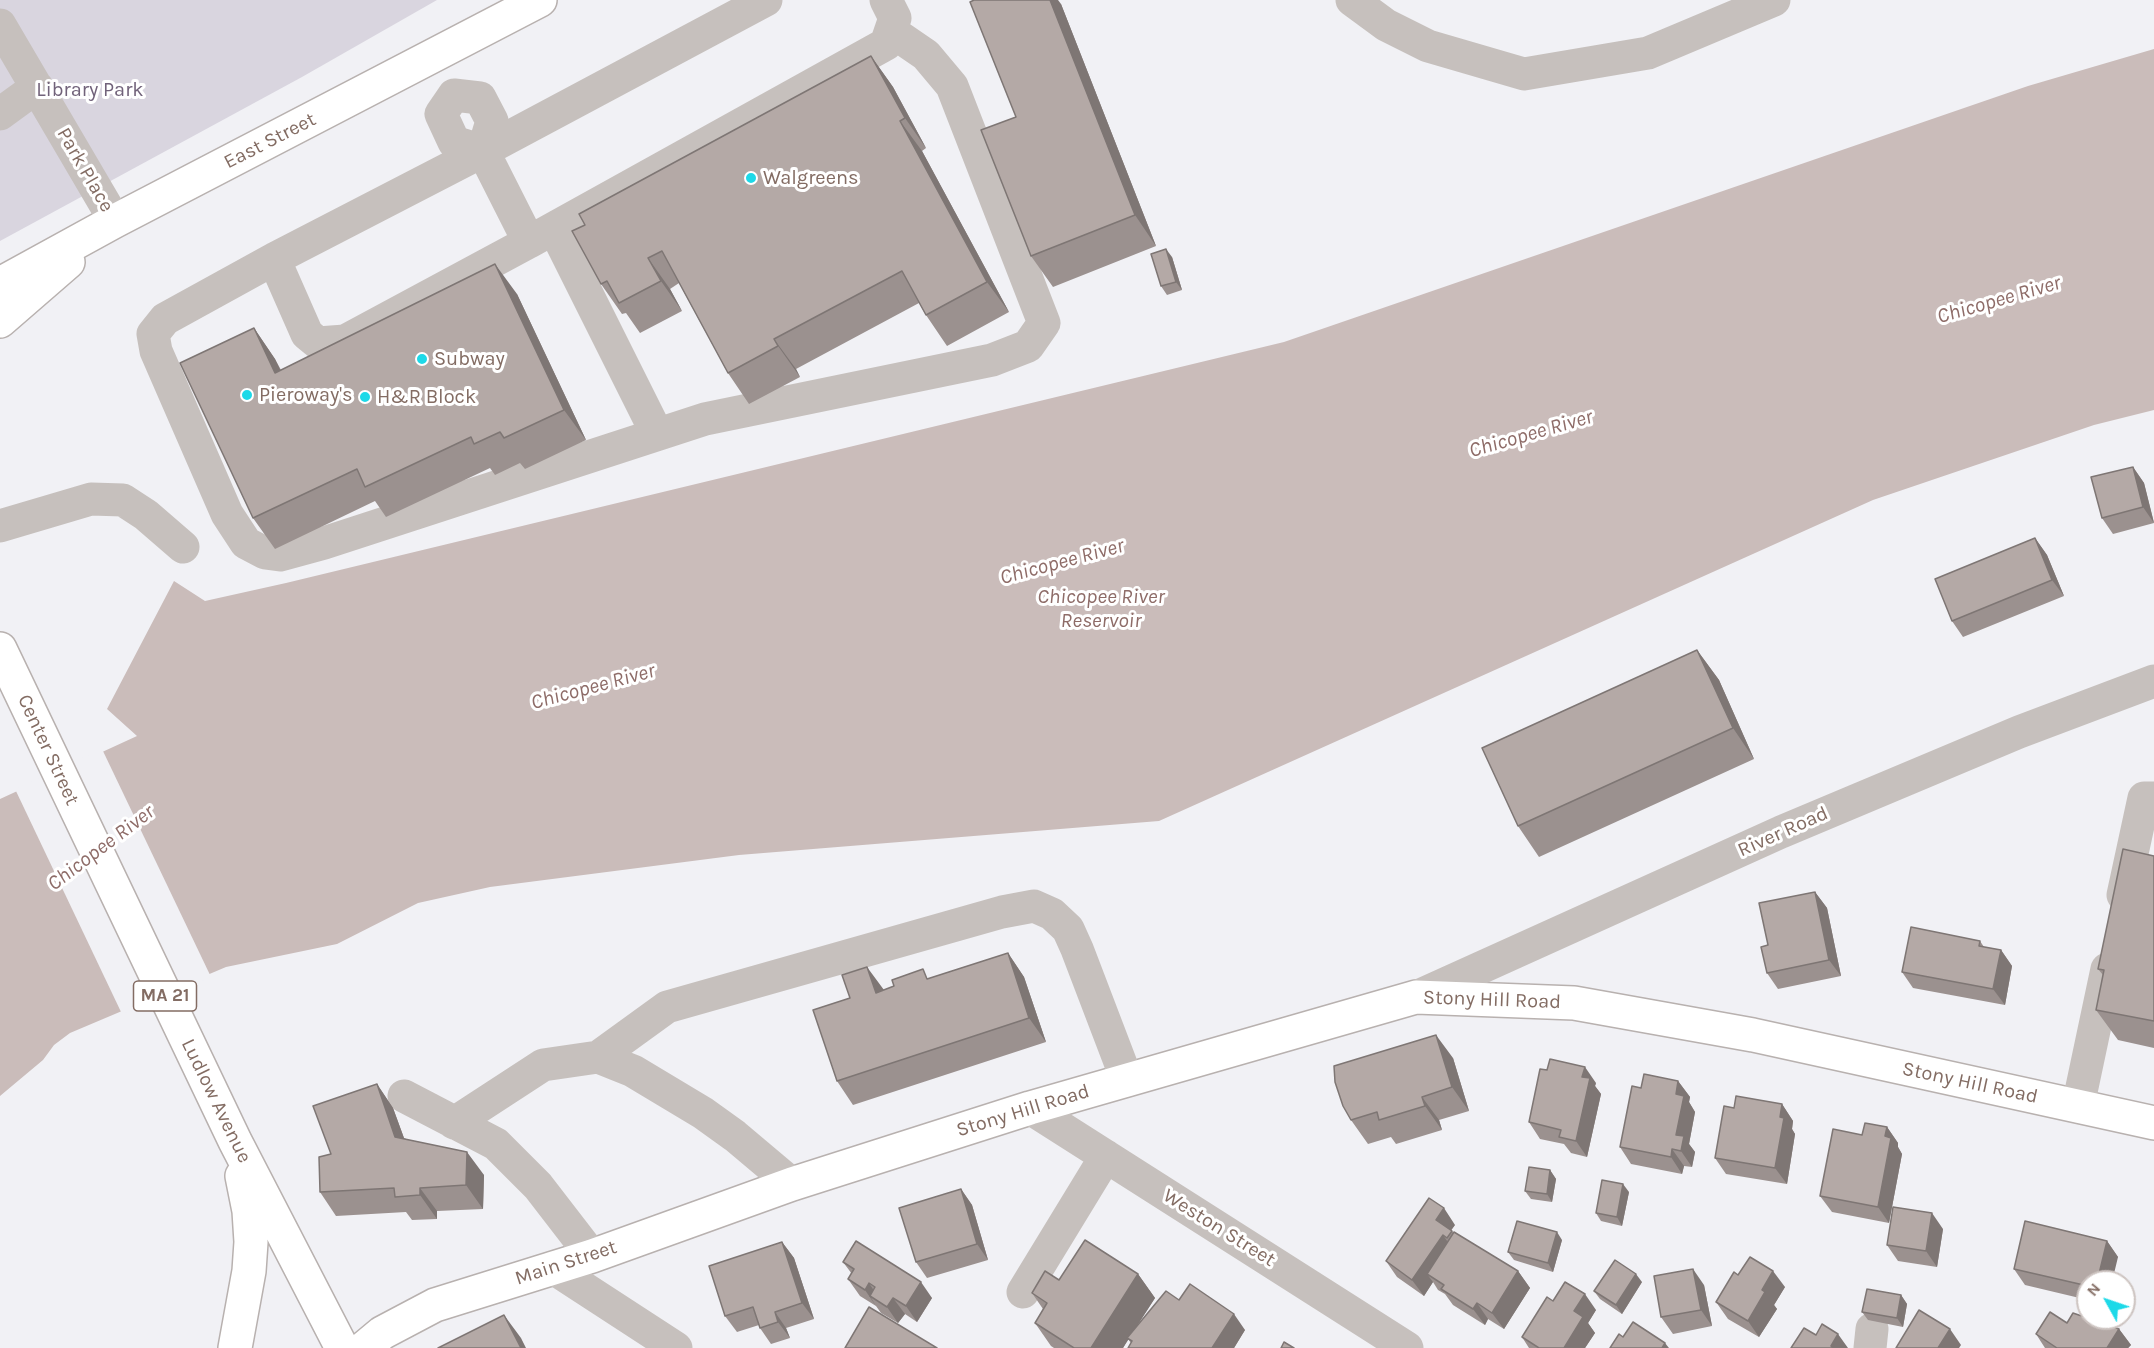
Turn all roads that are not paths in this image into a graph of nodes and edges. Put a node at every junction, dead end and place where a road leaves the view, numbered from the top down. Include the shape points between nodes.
1 (540, 0) edge
2 (766, 0) edge
3 (1352, 0) edge
4 (1774, 0) edge
5 (889, 15) edge
6 (0, 25) edge
7 (433, 56) junction
8 (37, 87) junction
9 (0, 114) edge
10 (483, 151) junction
11 (115, 221) junction
12 (542, 235) junction
13 (274, 259) junction
14 (0, 284) edge
15 (0, 321) edge
16 (657, 434) junction
17 (0, 526) edge
18 (183, 547) dead end
19 (0, 649) edge
20 (2154, 681) edge
21 (2154, 798) edge
22 (95, 851) joint
23 (1416, 997) junction
24 (598, 1057) junction
25 (1127, 1080) junction
26 (404, 1096) dead end
27 (2078, 1106) junction
28 (1030, 1108) junction
29 (454, 1122) junction
30 (2154, 1122) edge
31 (235, 1142) junction
32 (1106, 1156) junction
33 (783, 1187) junction
34 (592, 1256) junction
35 (553, 1268) junction
36 (1023, 1292) dead end
37 (235, 1348) edge
38 (342, 1348) edge
39 (364, 1348) edge
40 (676, 1348) edge
41 (1407, 1348) edge

1 - 7 main road, East Street
2 - 10 street
3 - 4 street via 1386,25 1428,46 1524,74 1648,53
5 - 12 street via 886,44
5 - 16 street via 952,86 1044,323 1028,346 992,360 705,419
6 - 8 street, Park Place
7 - 10 street via 454,94 441,114 454,142
7 - 11 main road, East Street
8 - 9 street
8 - 11 street, Park Place
10 - 12 street
10 - 13 street
11 - 14 main road, East Street
11 - 15 main road
12 - 13 street via 345,341 318,343 307,334
12 - 16 street
13 - 16 street via 165,319 153,334 156,351 227,514 246,543 265,553 280,555 324,543
17 - 18 street via 91,500 123,500
19 - 22 main road, Center Street / MA 21
20 - 23 street, River Road via 2019,732 1781,832
21 - 27 street via 2144,798
22 - 31 main road, Ludlow Avenue / MA 21
23 - 25 main road, Stony Hill Road
23 - 27 main road, Stony Hill Road via 1574,1003 1753,1035
24 - 25 street via 667,1007 1034,906 1052,914 1068,929
24 - 29 street via 543,1065
24 - 33 street via 633,1071 703,1113 735,1136
25 - 28 main road, Stony Hill Road
26 - 29 street
27 - 30 main road, Stony Hill Road
28 - 32 street, Weston Street
28 - 33 main road, Stony Hill Road
29 - 34 street via 496,1144 538,1185
31 - 37 main road via 249,1211 250,1242 249,1271
31 - 38 main road, Ludlow Avenue / MA 21
32 - 36 street
32 - 41 street, Weston Street
33 - 34 main road, Main Street
34 - 35 main road, Main Street
35 - 39 main road, Main Street via 435,1305 382,1333
35 - 40 street

